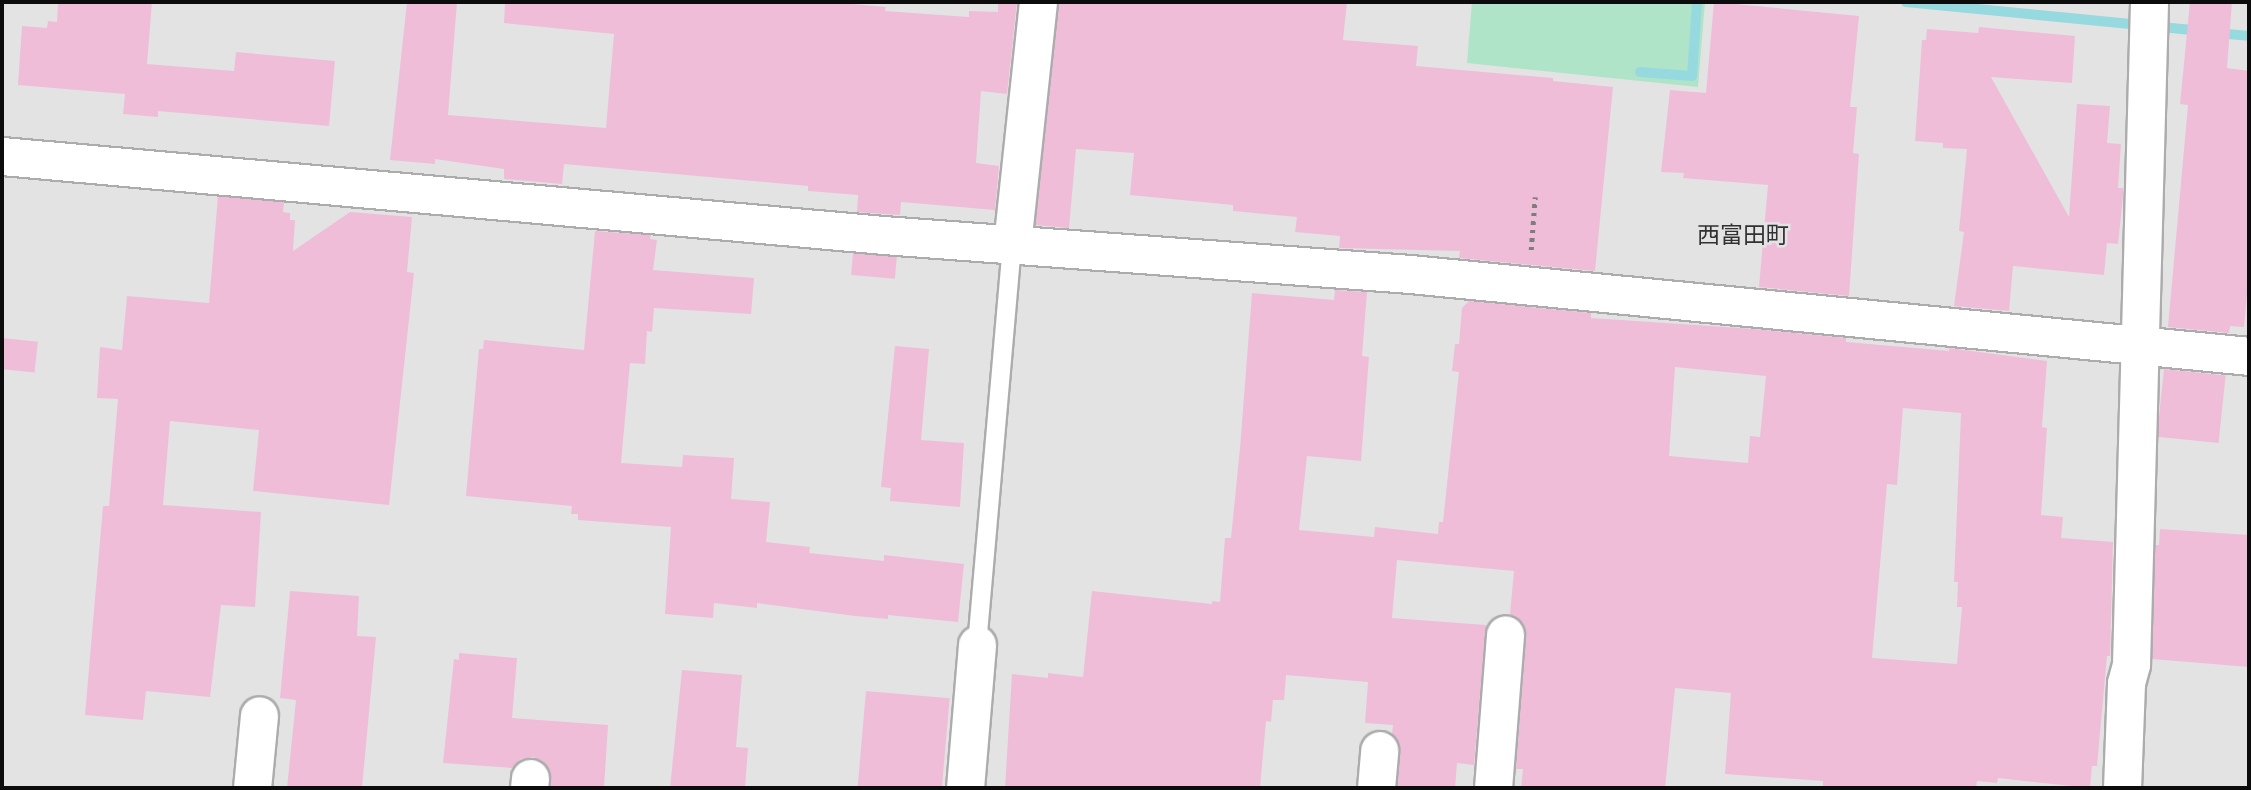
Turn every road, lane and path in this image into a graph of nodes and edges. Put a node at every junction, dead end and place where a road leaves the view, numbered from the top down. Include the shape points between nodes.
1 (1038, 2) edge
2 (2149, 2) edge
3 (2, 156) edge
4 (1535, 197) dead end
5 (1012, 245) junction
6 (1528, 286) junction
7 (2140, 347) junction
8 (2249, 356) edge
9 (1505, 634) dead end
10 (977, 645) joint
11 (259, 715) dead end
12 (1379, 750) dead end
13 (252, 788) edge
14 (965, 788) edge
15 (1376, 788) edge
16 (1493, 788) edge
17 (2122, 788) edge

1 - 5 street
2 - 7 street
3 - 5 street
4 - 6 path
5 - 6 street
5 - 10 lane
6 - 7 street
7 - 8 street
7 - 17 street via 2131,664 2126,682
9 - 16 street
10 - 14 street
11 - 13 street
12 - 15 street

